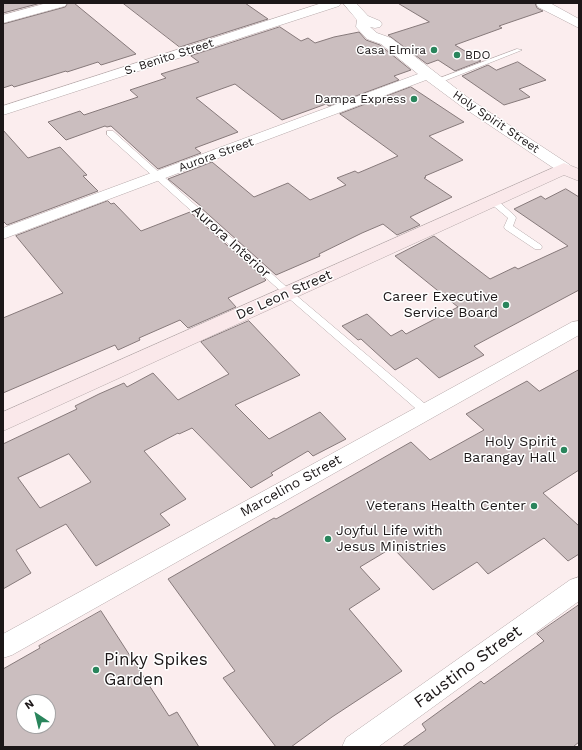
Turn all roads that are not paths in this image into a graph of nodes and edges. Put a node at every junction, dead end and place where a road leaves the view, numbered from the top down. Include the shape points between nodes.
1 (61, 3) edge
2 (335, 3) edge
3 (349, 3) edge
4 (542, 4) edge
5 (3, 19) edge
6 (579, 24) edge
7 (519, 50) dead end
8 (432, 78) junction
9 (3, 111) edge
10 (110, 133) dead end
11 (572, 172) edge
12 (158, 176) junction
13 (493, 201) junction
14 (3, 234) edge
15 (538, 247) dead end
16 (288, 293) junction
17 (579, 327) edge
18 (426, 411) junction
19 (3, 422) edge
20 (579, 587) edge
21 (3, 647) edge
22 (356, 747) edge

1 - 5 street
2 - 9 street, S. Benito Street
3 - 8 street, Holy Spirit Street via 363,20 363,27 372,36 386,41
4 - 6 street
7 - 8 lane
8 - 11 street, Holy Spirit Street via 490,120
8 - 12 street, Aurora Street
10 - 12 lane, Aurora Interior
11 - 13 main road, De Leon Street
12 - 14 street, Aurora Street
12 - 16 lane, Aurora Interior
13 - 15 lane via 512,218 508,227
13 - 16 main road, De Leon Street
16 - 18 lane, Aurora Interior
16 - 19 main road, De Leon Street
17 - 18 street, Marcelino Street
18 - 21 street, Marcelino Street
20 - 22 street, Faustino Street

